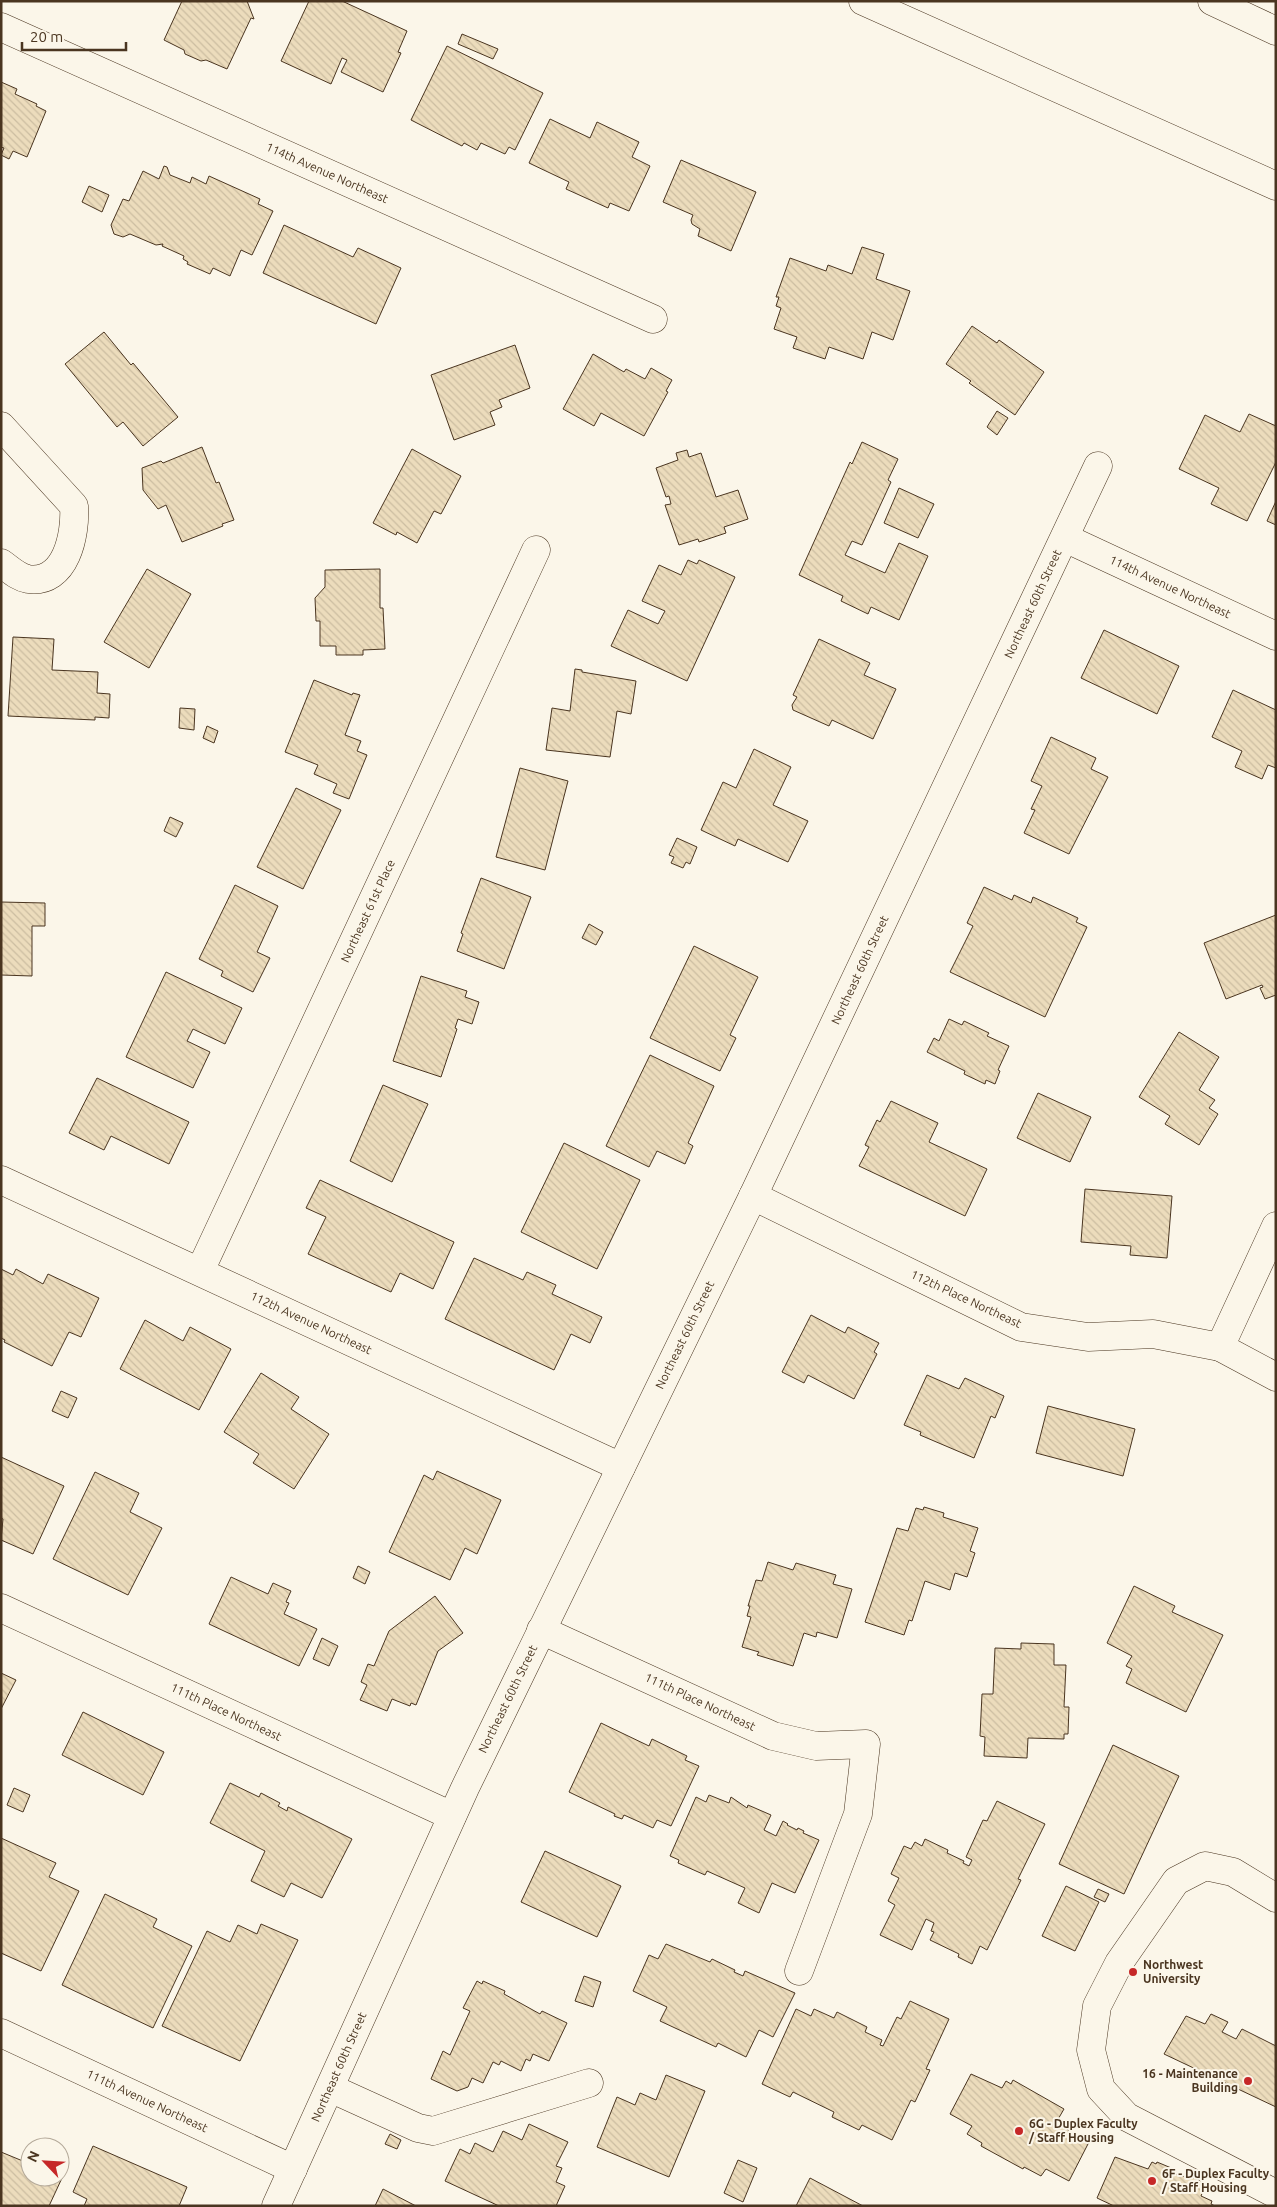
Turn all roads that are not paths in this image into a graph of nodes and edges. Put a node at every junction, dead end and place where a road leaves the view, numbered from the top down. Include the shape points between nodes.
1 (863, 1) edge
2 (1212, 1) edge
3 (1, 27) edge
4 (1276, 31) edge
5 (1276, 186) edge
6 (653, 319) dead end
7 (1, 426) edge
8 (1098, 466) dead end
9 (1065, 538) junction
10 (536, 550) dead end
11 (1, 563) edge
12 (1276, 636) edge
13 (1, 1180) edge
14 (753, 1196) junction
15 (1276, 1226) edge
16 (200, 1271) junction
17 (1220, 1347) junction
18 (1276, 1377) edge
19 (621, 1468) junction
20 (1, 1608) edge
21 (542, 1630) junction
22 (452, 1816) junction
23 (1276, 1898) edge
24 (799, 1971) dead end
25 (1, 2033) edge
26 (590, 2083) dead end
27 (330, 2088) junction
28 (293, 2169) junction
29 (1276, 2194) edge
30 (276, 2206) edge

1 - 5 main road
2 - 4 main road
3 - 6 main road, 114th Avenue Northeast
7 - 11 main road via 74,506 76,524 65,559 50,575 28,579 16,575
8 - 9 main road, Northeast 60th Street
9 - 12 main road, 114th Avenue Northeast
9 - 14 main road, Northeast 60th Street
10 - 16 main road, Northeast 61st Place
13 - 16 main road, 112th Avenue Northeast
14 - 17 main road, 112th Place Northeast via 1021,1327 1088,1337 1153,1334
14 - 19 main road, Northeast 60th Street
15 - 17 main road
16 - 19 main road, 112th Avenue Northeast
17 - 18 main road, 112th Place Northeast
19 - 21 main road, Northeast 60th Street
20 - 22 main road, 111th Place Northeast
21 - 22 main road, Northeast 60th Street
21 - 24 main road, 111th Place Northeast via 773,1736 816,1746 866,1744 858,1814
22 - 27 main road, Northeast 60th Street
23 - 29 main road via 1233,1872 1205,1866 1176,1881 1119,1963 1097,2006 1091,2050 1101,2089 1127,2117
25 - 28 main road, 111th Avenue Northeast
26 - 27 main road via 433,2131 418,2128
27 - 28 main road, Northeast 60th Street
28 - 30 main road, Northeast 60th Street

